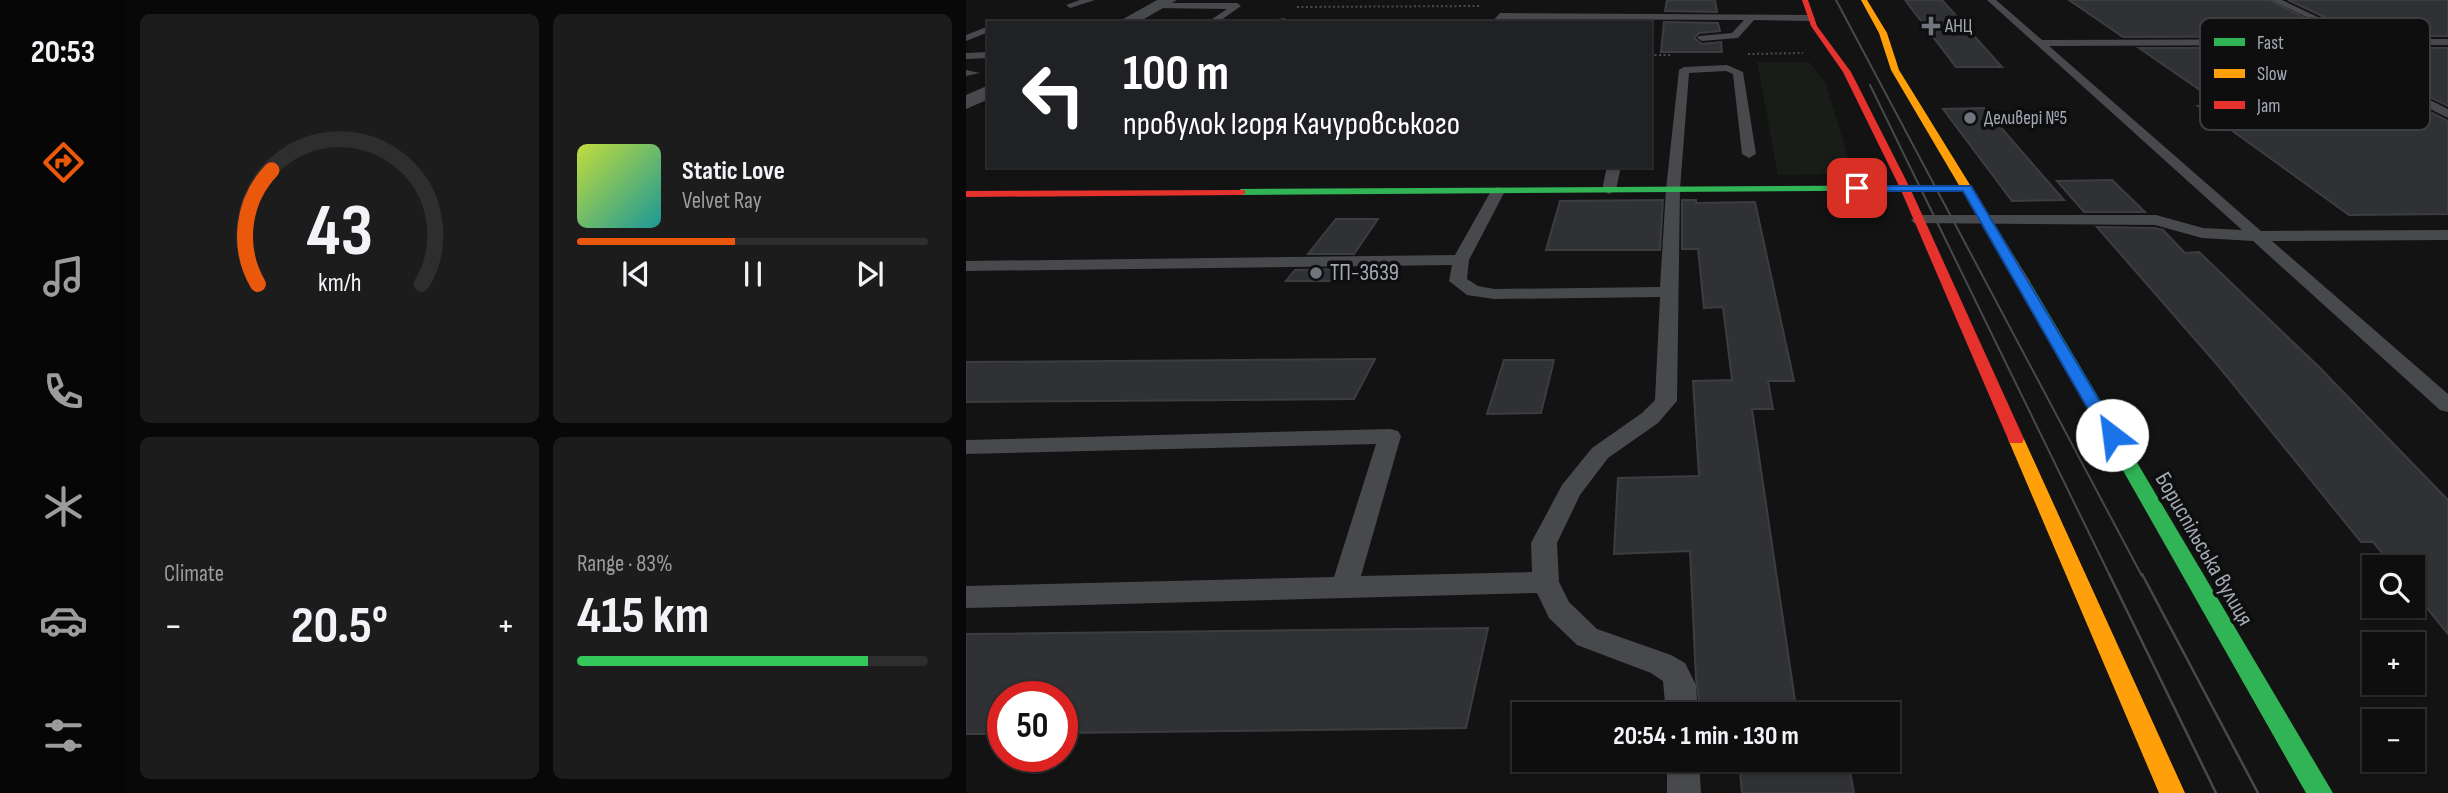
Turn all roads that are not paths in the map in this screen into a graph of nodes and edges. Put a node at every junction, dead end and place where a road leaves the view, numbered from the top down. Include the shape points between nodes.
1 (1091, 0) edge
2 (1805, 0) edge
3 (1864, 0) edge
4 (1991, 0) edge
5 (2275, 0) edge
6 (1163, 3) edge
7 (1070, 5) dead end
8 (1752, 17) junction
9 (1811, 18) junction
10 (2314, 18) edge
11 (1282, 20) dead end
12 (1637, 20) edge
13 (1128, 21) edge
14 (1213, 21) edge
15 (1274, 21) edge
16 (1496, 21) edge
17 (987, 30) edge
18 (966, 38) edge
19 (1702, 38) dead end
20 (2430, 42) edge
21 (2448, 42) edge
22 (2041, 43) junction
23 (2200, 43) edge
24 (966, 55) edge
25 (987, 55) edge
26 (987, 92) edge
27 (966, 103) edge
28 (2430, 105) edge
29 (2448, 114) edge
30 (1749, 154) dead end
31 (1614, 168) edge
32 (1905, 188) junction
33 (1967, 188) junction
34 (1673, 189) junction
35 (1609, 190) junction
36 (1498, 191) junction
37 (966, 194) edge
38 (1919, 220) junction
39 (1987, 220) junction
40 (2448, 235) edge
41 (2255, 236) junction
42 (1461, 260) junction
43 (966, 267) edge
44 (1669, 292) junction
45 (2448, 405) edge
46 (966, 447) edge
47 (1546, 582) junction
48 (1345, 587) junction
49 (966, 597) edge
50 (1682, 702) edge
51 (1683, 772) edge
52 (1684, 793) edge
53 (2172, 793) edge
54 (2320, 793) edge

1 - 7 lane
2 - 9 main road
3 - 33 main road, Бориспільська вулиця via 1883,33 1895,70
4 - 22 lane
5 - 10 lane
6 - 13 street
6 - 14 lane via 1237,6
8 - 9 lane
8 - 12 lane
8 - 19 lane via 1735,36
9 - 32 main road via 1847,72
11 - 15 lane
12 - 16 lane via 1500,16
17 - 18 lane
20 - 21 lane
22 - 23 lane
22 - 41 lane
24 - 25 lane
26 - 27 street
28 - 29 lane
30 - 34 lane via 1738,72 1727,68 1684,70
31 - 35 lane
32 - 33 main road
32 - 34 main road
32 - 38 main road
33 - 39 main road, Бориспільська вулиця
34 - 35 main road
34 - 44 lane
35 - 36 main road
36 - 37 main road
36 - 42 lane
38 - 39 lane
38 - 53 main road
39 - 41 lane via 2156,220 2202,233
39 - 54 main road, Бориспільська вулиця
40 - 41 lane
41 - 45 lane
42 - 43 lane
42 - 44 lane via 1458,281 1473,291
44 - 47 lane via 1666,401 1600,453 1570,491 1544,542
46 - 48 lane via 1390,436
47 - 48 lane
47 - 50 lane via 1559,610 1587,637 1674,672 1681,685
48 - 49 lane
51 - 52 lane

